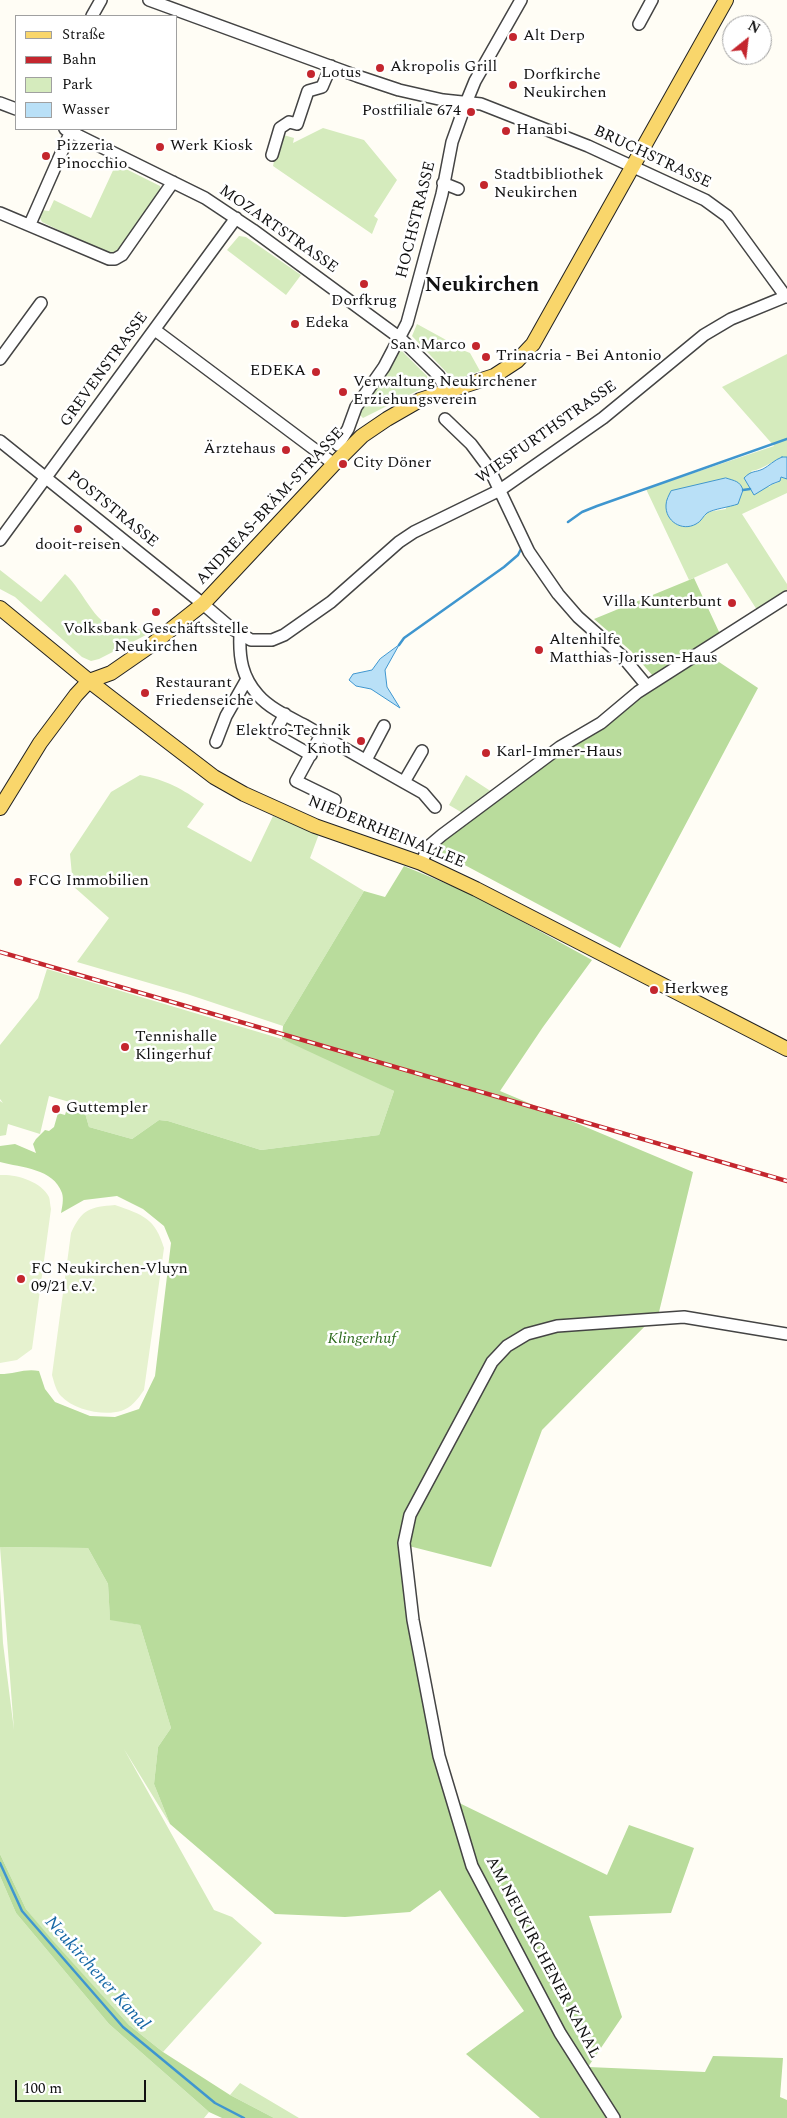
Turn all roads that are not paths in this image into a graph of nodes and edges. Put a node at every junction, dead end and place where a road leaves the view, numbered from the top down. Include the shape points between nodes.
1 (101, 0) edge
2 (149, 0) edge
3 (521, 0) edge
4 (652, 0) edge
5 (726, 0) edge
6 (93, 15) edge
7 (639, 24) dead end
8 (331, 66) junction
9 (0, 103) edge
10 (466, 103) junction
11 (15, 109) edge
12 (68, 130) edge
13 (272, 155) dead end
14 (632, 168) junction
15 (173, 182) junction
16 (444, 183) junction
17 (458, 189) dead end
18 (0, 213) edge
19 (236, 218) junction
20 (30, 224) junction
21 (786, 296) edge
22 (41, 303) dead end
23 (155, 330) junction
24 (400, 338) junction
25 (0, 359) edge
26 (446, 392) junction
27 (445, 419) dead end
28 (0, 441) edge
29 (338, 445) dead end
30 (334, 464) junction
31 (47, 478) junction
32 (500, 490) junction
33 (0, 540) edge
34 (787, 596) edge
35 (203, 604) junction
36 (0, 608) edge
37 (240, 635) junction
38 (247, 679) junction
39 (89, 681) junction
40 (647, 686) junction
41 (285, 714) junction
42 (384, 726) dead end
43 (321, 735) junction
44 (216, 742) dead end
45 (422, 751) dead end
46 (311, 755) junction
47 (366, 760) junction
48 (404, 782) junction
49 (335, 800) dead end
50 (1, 805) edge
51 (435, 807) dead end
52 (421, 863) junction
53 (787, 1049) edge
54 (787, 1334) edge
55 (614, 2118) edge

1 - 6 street
2 - 8 street, BRUCHSTRASSE
3 - 10 street, HOCHSTRASSE via 475,80
4 - 7 street
5 - 14 main road, ANDREAS-BRÄM-STRASSE
8 - 10 street, BRUCHSTRASSE via 399,90
8 - 13 street via 322,87 308,92 297,124 289,122 280,128
9 - 11 street
10 - 14 street, BRUCHSTRASSE via 481,104 544,127
10 - 16 street, HOCHSTRASSE
12 - 15 street, MOZARTSTRASSE
12 - 20 street
14 - 21 street, BRUCHSTRASSE via 705,200 727,216
14 - 26 main road, ANDREAS-BRÄM-STRASSE via 533,344 494,376
15 - 19 street, MOZARTSTRASSE
15 - 20 street via 122,254 115,259
16 - 17 street
16 - 24 street, HOCHSTRASSE via 407,323
18 - 20 street
19 - 23 street, GREVENSTRASSE
19 - 24 street, MOZARTSTRASSE
21 - 32 street, WIESFURTHSTRASSE via 731,319 704,335 603,418
22 - 25 street
23 - 30 street
23 - 31 street, GREVENSTRASSE
24 - 26 street, MOZARTSTRASSE via 439,376
24 - 29 street, HOCHSTRASSE via 356,407
26 - 30 main road, ANDREAS-BRÄM-STRASSE via 420,400 387,419 362,436
27 - 32 street via 471,444
28 - 31 street, POSTSTRASSE
30 - 35 main road, ANDREAS-BRÄM-STRASSE
31 - 33 street, GREVENSTRASSE
31 - 35 street, POSTSTRASSE
32 - 37 street, WIESFURTHSTRASSE via 414,532 331,602 284,635 262,641
32 - 40 street via 527,547 558,594 578,617 622,656
34 - 40 street
35 - 37 street, WIESFURTHSTRASSE
35 - 39 main road, ANDREAS-BRÄM-STRASSE via 110,673
36 - 39 main road, NIEDERRHEINALLEE
37 - 38 street via 239,655
38 - 41 street via 259,697
38 - 44 street via 226,716
39 - 50 main road via 40,743
39 - 52 main road, NIEDERRHEINALLEE via 214,777 244,794 315,826
40 - 52 street via 601,723 560,747 442,835 430,846
41 - 43 street
41 - 46 street via 274,734
42 - 47 street
43 - 46 street
43 - 47 street
45 - 48 street
46 - 49 street via 296,781
47 - 48 street
48 - 51 street via 423,793
52 - 53 main road, NIEDERRHEINALLEE
54 - 55 street, AM NEUKIRCHENER KANAL via 684,1317 557,1326 526,1334 507,1346 492,1362 410,1515 404,1543 408,1587 439,1756 472,1866 560,2033

